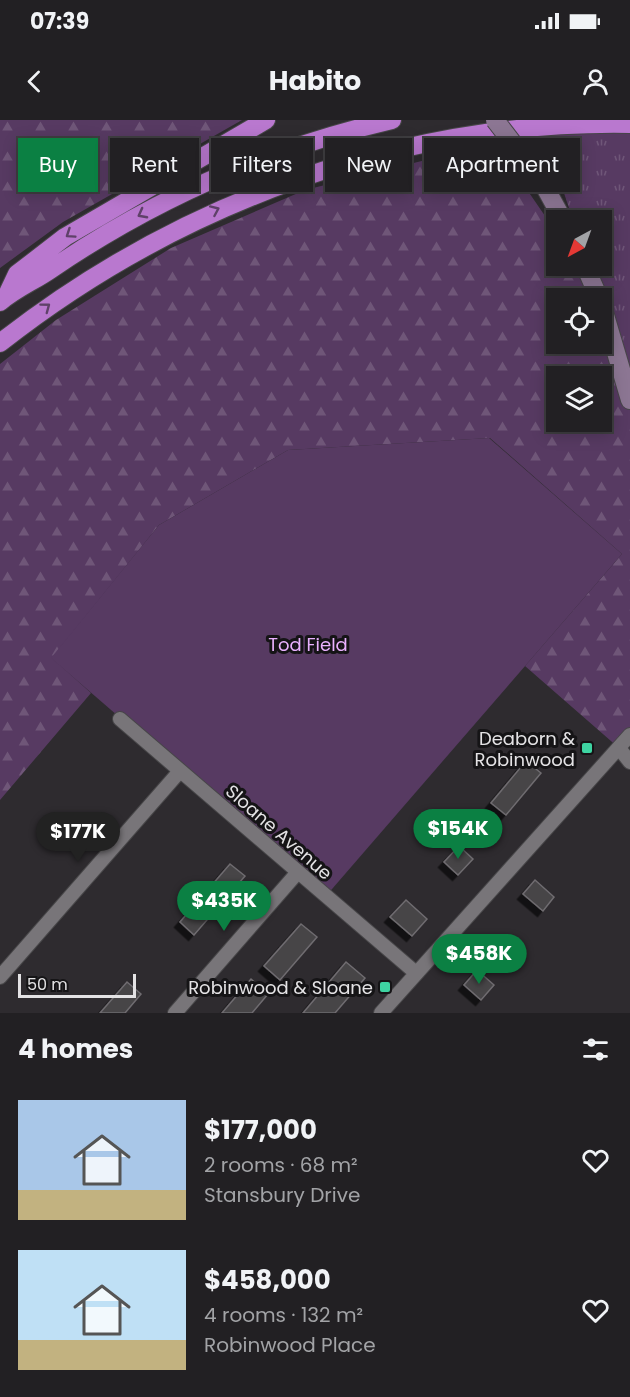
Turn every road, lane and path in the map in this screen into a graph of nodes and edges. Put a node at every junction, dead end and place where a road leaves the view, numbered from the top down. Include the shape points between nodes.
1 (266, 120) edge
2 (392, 120) edge
3 (495, 120) edge
4 (630, 124) edge
5 (558, 210) edge
6 (3, 299) edge
7 (612, 339) edge
8 (0, 343) edge
9 (630, 400) edge
10 (120, 719) dead end
11 (630, 735) edge
12 (619, 748) junction
13 (630, 762) edge
14 (180, 771) junction
15 (298, 872) junction
16 (416, 973) junction
17 (0, 977) edge
18 (175, 1013) edge
19 (381, 1013) edge

1 -> 6 highway via 65,237 17,274
2 -> 6 highway via 285,150 192,188 117,227
3 - 5 street, bridge via 541,180
8 -> 4 highway via 49,304 126,255 216,209 298,175 377,152 475,131 600,122
7 - 9 street
10 - 14 street, Sloane Avenue
11 - 12 street
12 - 13 street
12 - 16 street
14 - 15 street, Sloane Avenue
14 - 17 street
15 - 16 street, Sloane Avenue
15 - 18 street
16 - 19 street

